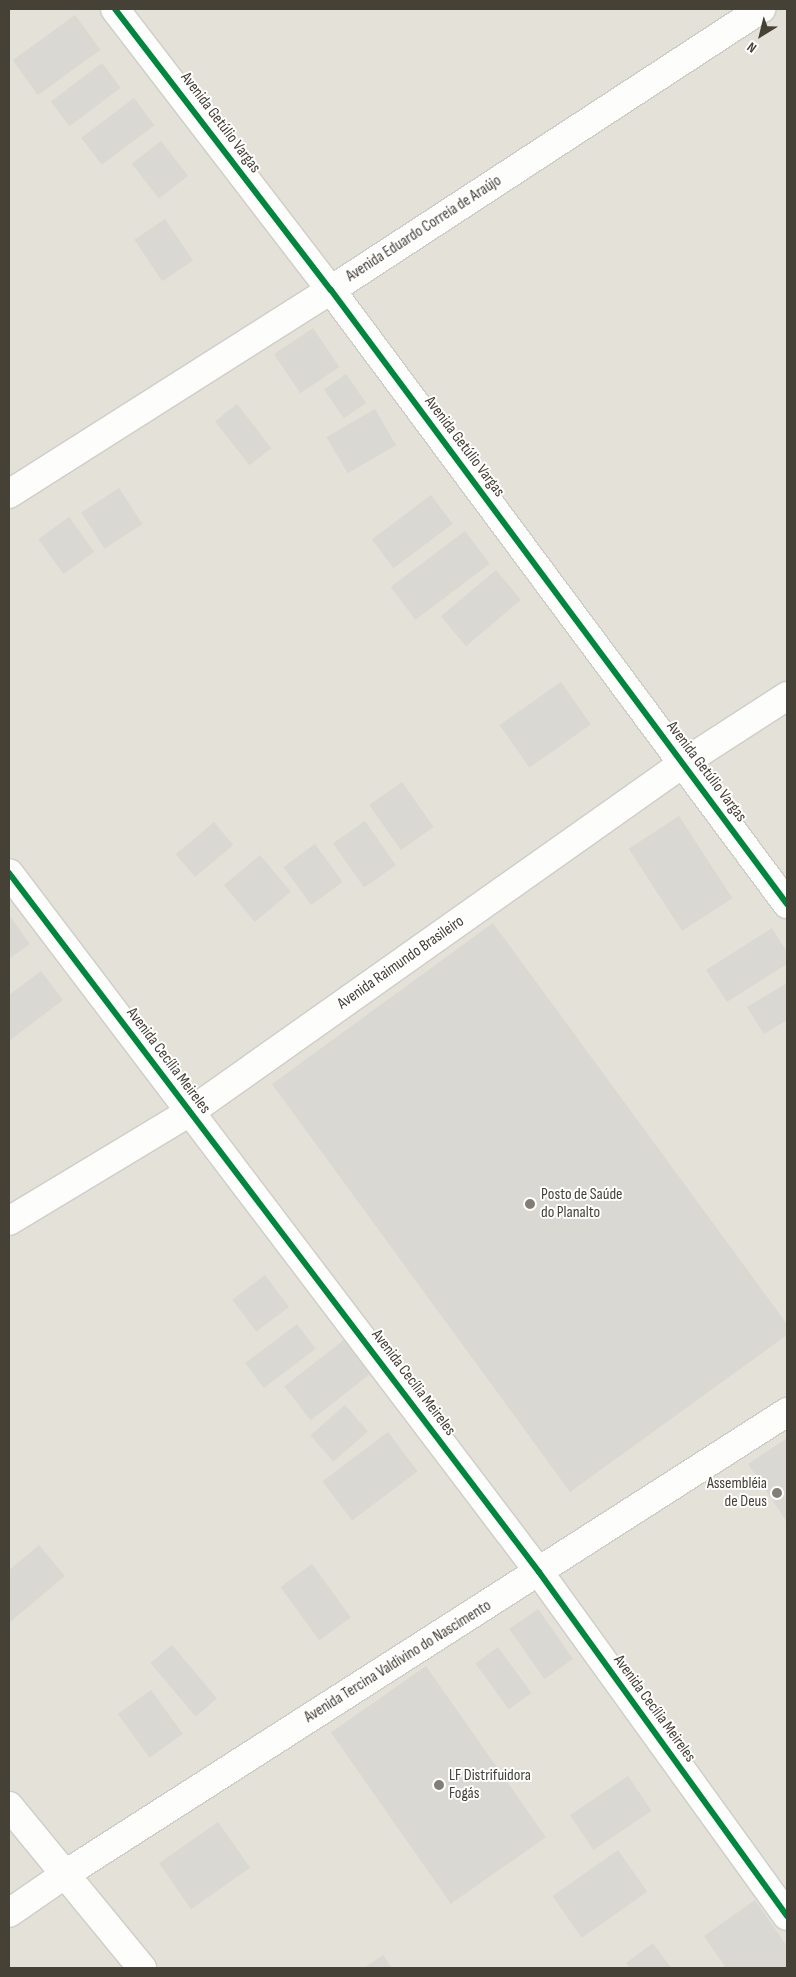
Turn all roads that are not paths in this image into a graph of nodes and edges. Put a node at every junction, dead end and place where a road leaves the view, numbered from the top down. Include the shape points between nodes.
1 (115, 9) edge
2 (761, 9) edge
3 (331, 290) junction
4 (9, 494) edge
5 (787, 696) edge
6 (682, 764) junction
7 (9, 873) edge
8 (787, 904) edge
9 (190, 1112) junction
10 (9, 1221) edge
11 (787, 1412) edge
12 (539, 1572) junction
13 (9, 1806) edge
14 (64, 1875) junction
15 (9, 1914) edge
16 (787, 1916) edge
17 (142, 1968) edge

1 - 3 street, Avenida Getúlio Vargas
2 - 3 street, Avenida Eduardo Correia de Araújo
3 - 4 street, Avenida Eduardo Correia de Araújo
3 - 6 street, Avenida Getúlio Vargas
5 - 6 street, Avenida Raimundo Brasileiro
6 - 8 street, Avenida Getúlio Vargas
6 - 9 street, Avenida Raimundo Brasileiro
7 - 9 street, Avenida Cecília Meireles
9 - 10 street, Avenida Raimundo Brasileiro
9 - 12 street, Avenida Cecília Meireles
11 - 12 street, Avenida Tercina Valdivino do Nascimento
12 - 14 street, Avenida Tercina Valdivino do Nascimento
12 - 16 street, Avenida Cecília Meireles
13 - 14 street
14 - 15 street, Avenida Tercina Valdivino do Nascimento
14 - 17 street

